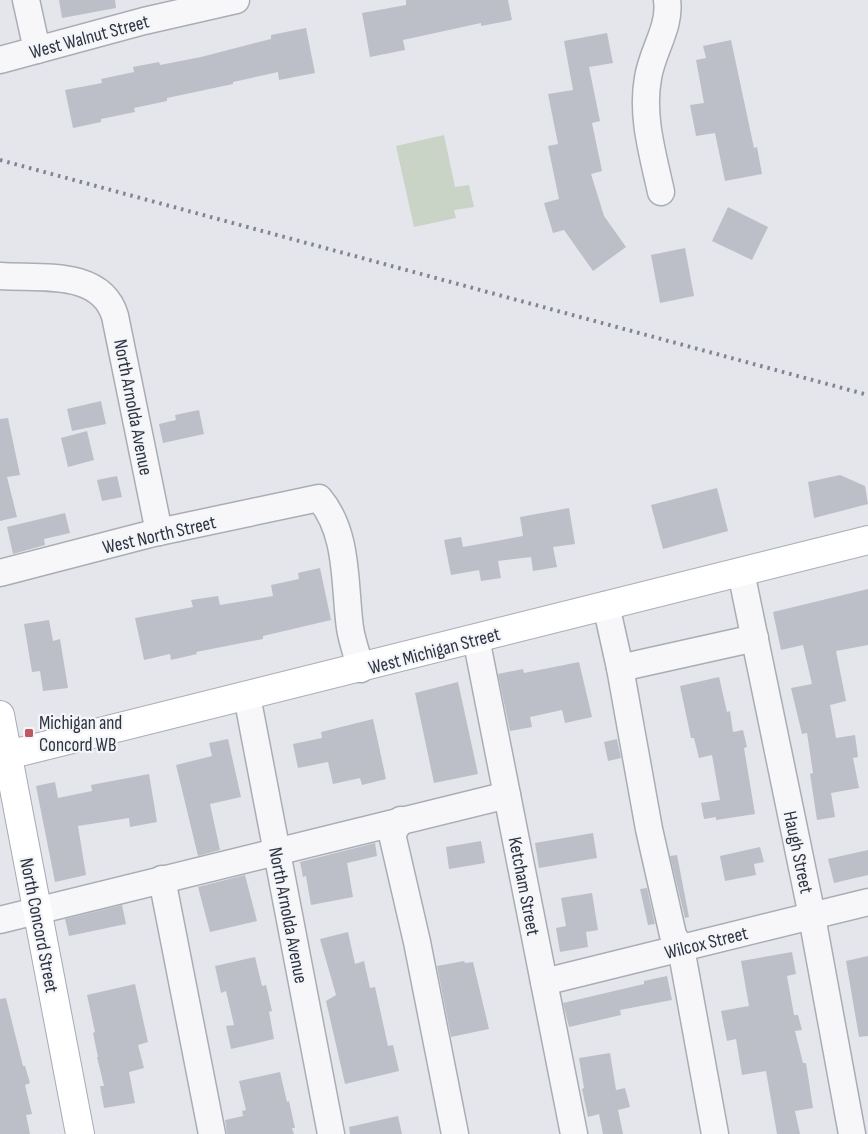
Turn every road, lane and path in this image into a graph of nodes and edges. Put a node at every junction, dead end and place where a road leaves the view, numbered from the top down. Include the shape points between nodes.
1 (26, 0) edge
2 (236, 0) edge
3 (667, 0) edge
4 (142, 11) edge
5 (37, 50) junction
6 (0, 60) edge
7 (661, 192) dead end
8 (0, 276) edge
9 (159, 532) junction
10 (868, 540) edge
11 (741, 572) junction
12 (0, 573) edge
13 (606, 605) junction
14 (476, 638) junction
15 (755, 638) junction
16 (620, 668) junction
17 (361, 669) junction
18 (247, 696) junction
19 (0, 715) edge
20 (4, 756) edge
21 (507, 795) junction
22 (401, 820) junction
23 (276, 851) junction
24 (162, 879) junction
25 (868, 902) edge
26 (37, 910) junction
27 (812, 916) junction
28 (0, 920) edge
29 (681, 948) junction
30 (544, 982) junction
31 (80, 1134) edge
32 (212, 1134) edge
33 (331, 1134) edge
34 (455, 1134) edge
35 (574, 1134) edge
36 (715, 1134) edge
37 (852, 1134) edge

1 - 5 street
2 - 4 street, West Walnut Street
3 - 7 street via 669,13 653,57 645,105
4 - 5 street, West Walnut Street
5 - 6 street, West Walnut Street
8 - 9 street, North Arnolda Avenue via 72,280 96,288 111,304
9 - 12 street, West North Street
9 - 17 street, West North Street via 319,498 331,512 340,537 350,630
10 - 11 main road, West Michigan Street
11 - 13 main road, West Michigan Street
11 - 15 street, Haugh Street
13 - 14 main road, West Michigan Street
13 - 16 street
14 - 17 main road, West Michigan Street
14 - 21 street, Ketcham Street
15 - 16 street
15 - 27 street, Haugh Street
16 - 29 street via 649,829 673,935
17 - 18 main road, West Michigan Street
18 - 20 main road, West Michigan Street
18 - 23 street, North Arnolda Avenue
19 - 20 main road, North Concord Street
20 - 26 main road, North Concord Street
21 - 22 street
21 - 30 street, Ketcham Street
22 - 23 street
22 - 34 street via 392,834 418,942
23 - 24 street
23 - 33 street, North Arnolda Avenue
24 - 26 street
24 - 32 street
25 - 27 street, Wilcox Street
26 - 28 street
26 - 31 main road, North Concord Street
27 - 29 street, Wilcox Street
27 - 37 street, Haugh Street
29 - 30 street, Wilcox Street
29 - 36 street
30 - 35 street, Ketcham Street

